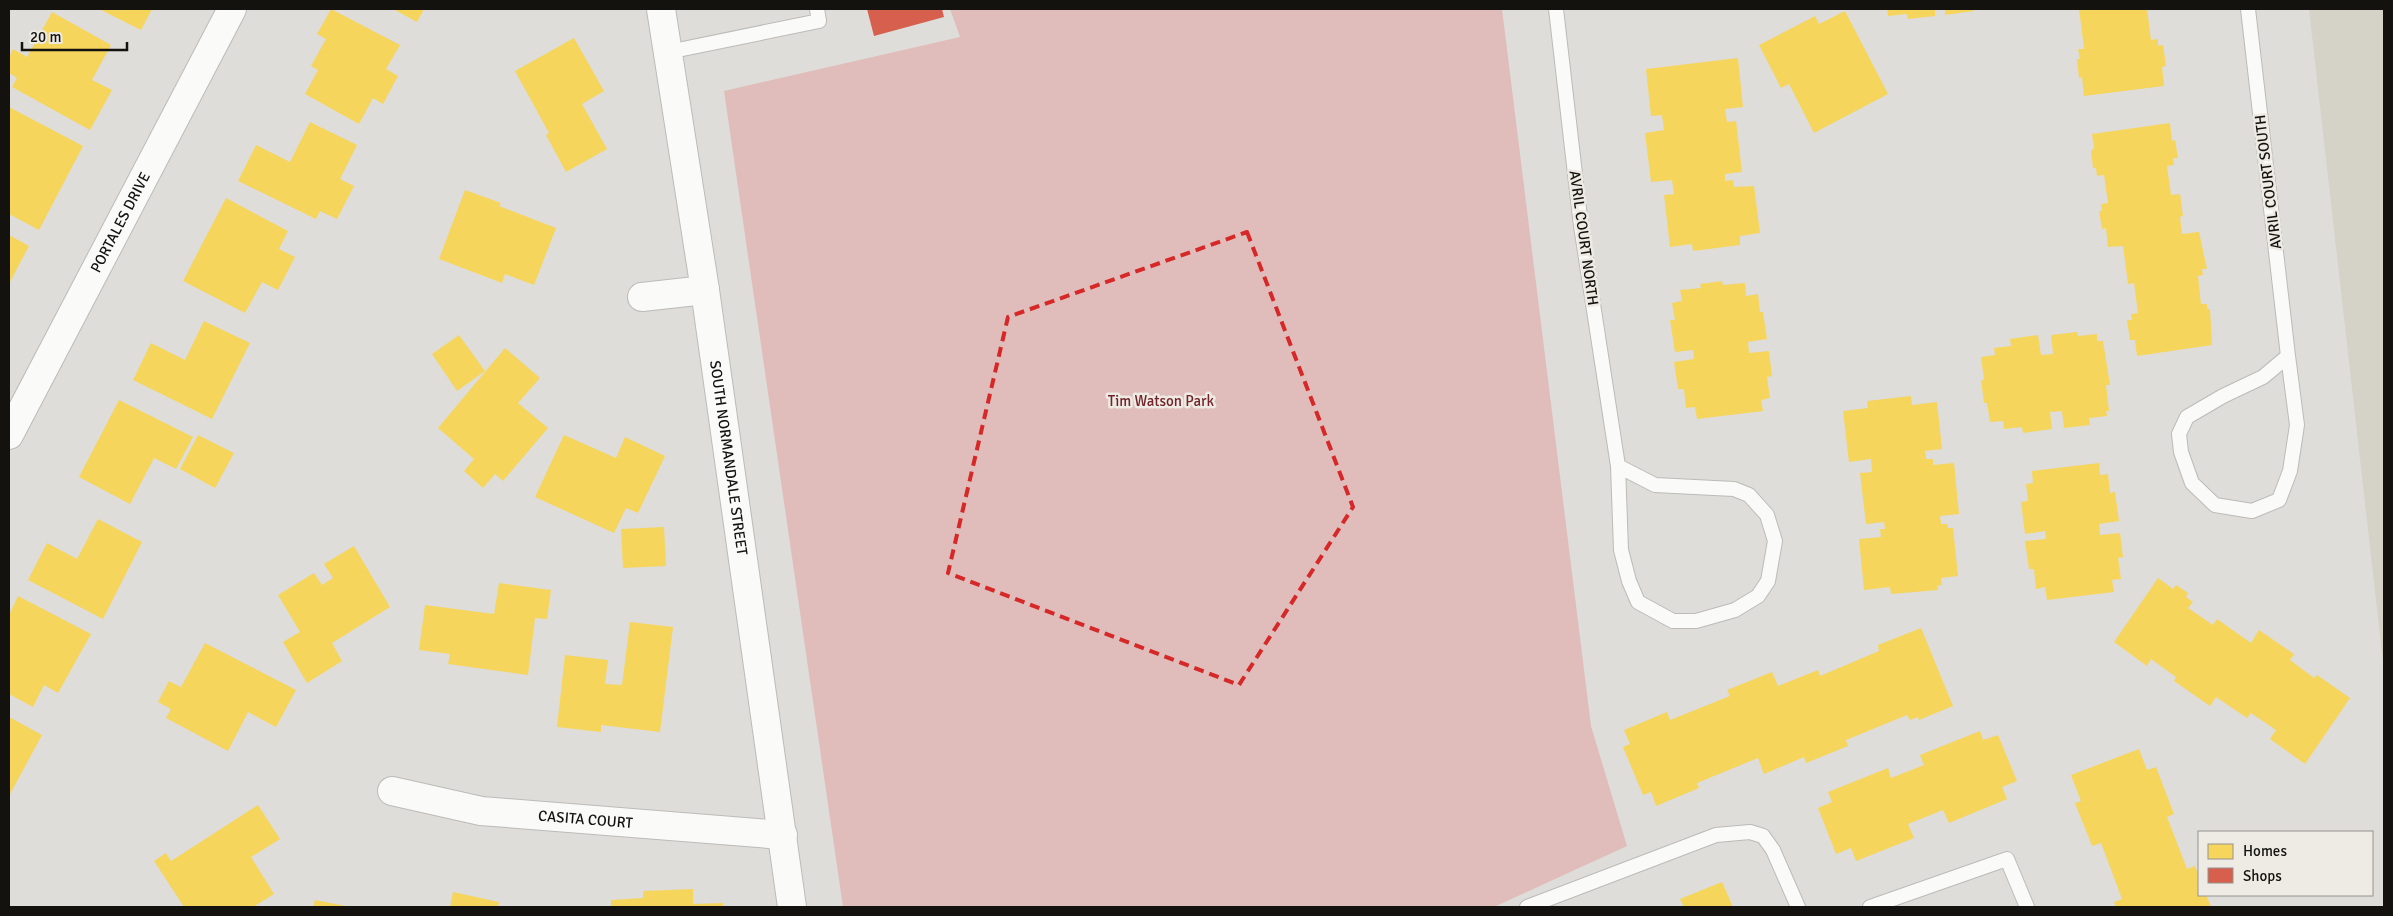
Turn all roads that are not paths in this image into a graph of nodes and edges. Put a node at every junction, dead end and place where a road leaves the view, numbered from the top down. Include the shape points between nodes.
1 (232, 9) edge
2 (661, 9) edge
3 (817, 9) edge
4 (1556, 9) edge
5 (2248, 9) edge
6 (668, 52) junction
7 (705, 290) junction
8 (642, 298) dead end
9 (2288, 356) junction
10 (9, 435) edge
11 (1618, 466) junction
12 (392, 791) dead end
13 (783, 835) junction
14 (792, 907) edge
15 (1528, 907) edge
16 (1798, 907) edge
17 (1870, 907) edge
18 (2026, 907) edge

1 - 10 street, PORTALES DRIVE
2 - 6 street, SOUTH NORMANDALE STREET
3 - 6 lane via 819,21
4 - 11 lane, AVRIL COURT NORTH via 1581,226
5 - 9 lane, AVRIL COURT SOUTH
6 - 7 street, SOUTH NORMANDALE STREET
7 - 8 street
7 - 13 street, SOUTH NORMANDALE STREET
9 - 9 lane, AVRIL COURT SOUTH via 2297,425 2290,471 2279,500 2252,511 2215,505 2192,482 2181,452 2179,434 2187,417 2263,377
11 - 11 lane, AVRIL COURT NORTH via 1621,550 1638,602 1673,621 1696,621 1736,610 1758,596 1768,581 1776,540 1767,514 1749,495 1734,490 1655,485
12 - 13 street, CASITA COURT via 481,810
13 - 14 street, SOUTH NORMANDALE STREET
15 - 16 lane via 1716,835 1750,832 1763,836 1773,850
17 - 18 lane via 2007,859

